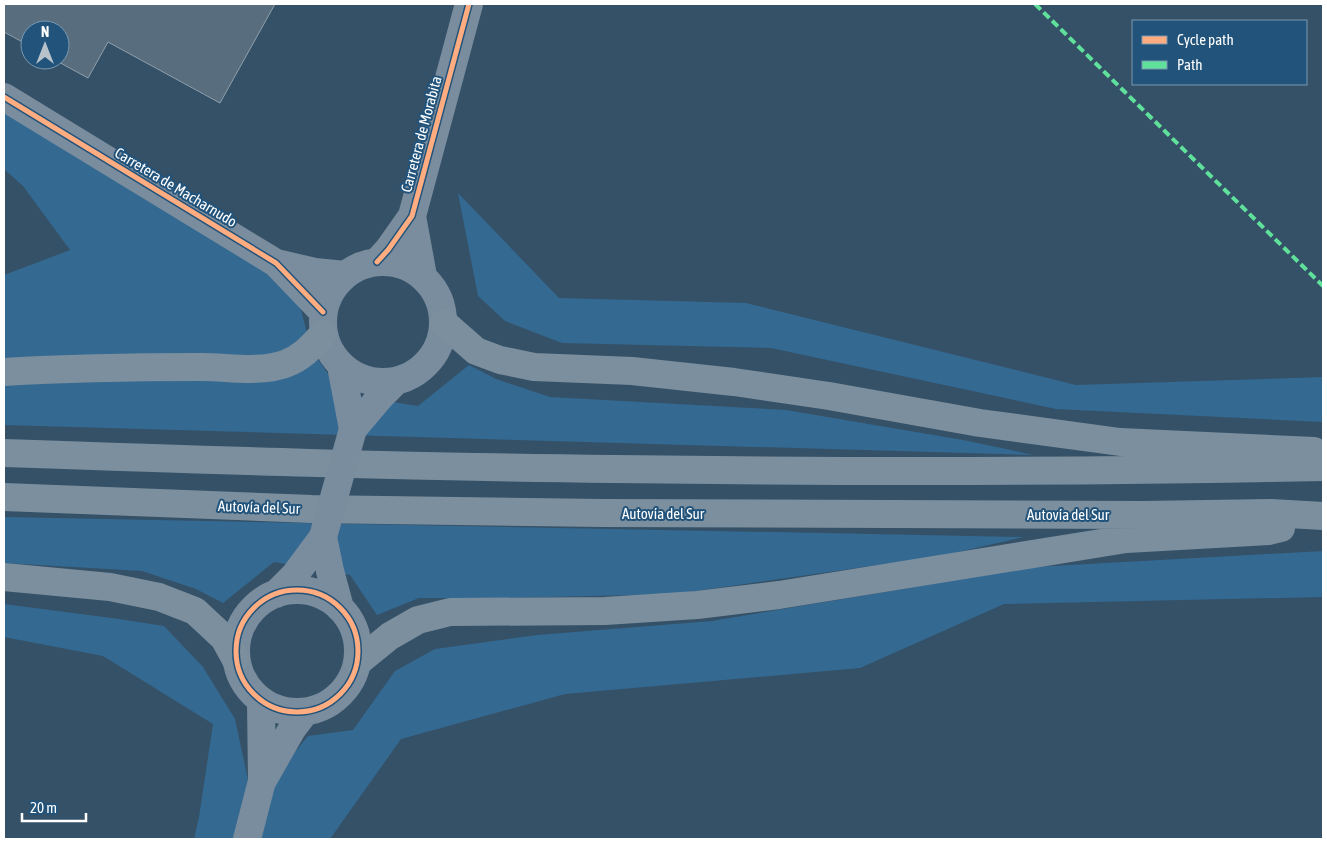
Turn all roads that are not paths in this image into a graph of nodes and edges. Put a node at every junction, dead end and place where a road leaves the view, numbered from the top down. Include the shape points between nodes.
1 (469, 4) edge
2 (4, 97) edge
3 (412, 216) junction
4 (276, 262) junction
5 (377, 262) junction
6 (345, 275) junction
7 (423, 276) junction
8 (323, 323) junction
9 (444, 323) junction
10 (342, 366) junction
11 (4, 372) edge
12 (396, 381) junction
13 (357, 418) junction
14 (1323, 452) edge
15 (4, 453) edge
16 (1323, 467) edge
17 (4, 498) edge
18 (1323, 518) edge
19 (321, 546) junction
20 (4, 577) edge
21 (276, 594) junction
22 (340, 608) junction
23 (235, 658) junction
24 (358, 662) junction
25 (261, 702) junction
26 (305, 712) junction
27 (262, 781) junction
28 (248, 839) edge

1 - 3 street, Carretera de Morabita
2 - 4 street, Carretera de Macharnudo
3 - 5 street, Carretera de Morabita
3 - 7 street, Carretera de Morabita
4 - 6 street, Carretera de Macharnudo via 315,272
4 - 8 street, Carretera de Macharnudo
5 - 6 street via 360,266
5 - 7 street via 394,262
6 - 8 street via 327,298
7 - 9 street via 436,292
8 - 10 street via 334,359
8 - 11 highway via 305,354 285,364 265,368
9 - 12 street via 438,348 428,363 414,374
9 - 14 highway via 476,351 534,367 734,382 980,423 1120,442
10 - 12 street via 362,379
10 - 13 street
12 - 13 street
13 - 19 street, bridge
15 - 16 highway via 324,464 612,469 1109,471
17 - 18 highway, Autovía del Sur via 564,513 1271,513
18 - 24 highway via 1269,531 1126,539 780,595 697,605 605,611 450,612 418,620 390,636
19 - 21 street
19 - 22 street
20 - 23 highway via 110,587 159,597 195,611 224,638
21 - 22 street via 293,590 310,592
21 - 23 street via 258,604 244,619 236,638
22 - 24 street via 352,624 358,642
23 - 25 street via 239,675
24 - 26 street via 340,696
25 - 26 street via 290,713
25 - 27 street
26 - 27 street
27 - 28 street

